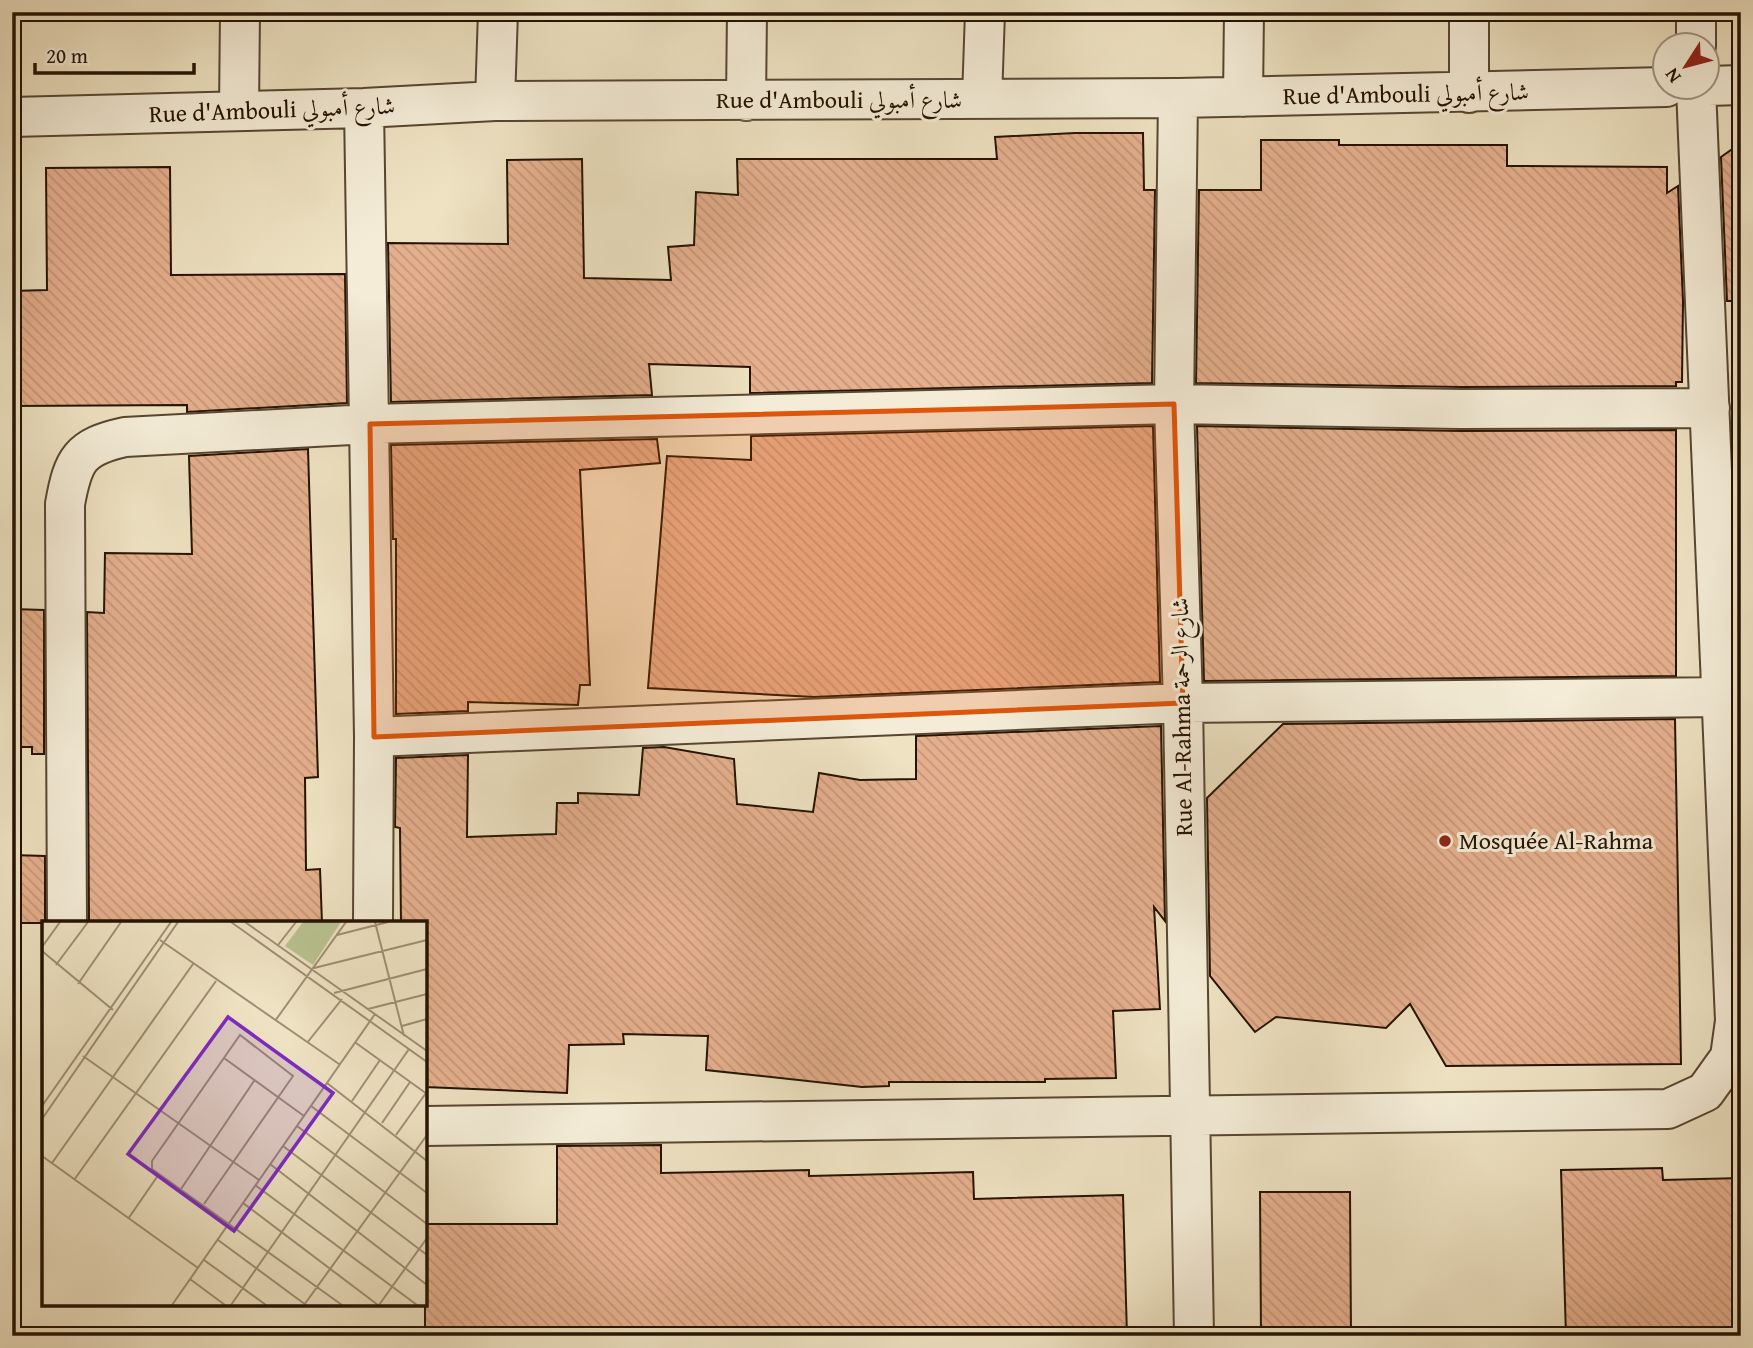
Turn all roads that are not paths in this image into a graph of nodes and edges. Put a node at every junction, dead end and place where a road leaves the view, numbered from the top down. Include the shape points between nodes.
1 (240, 12) edge
2 (498, 12) edge
3 (747, 12) edge
4 (985, 12) edge
5 (1244, 12) edge
6 (1469, 12) edge
7 (1696, 12) edge
8 (1696, 32) edge
9 (1741, 85) edge
10 (1722, 86) edge
11 (1652, 87) edge
12 (1469, 93) junction
13 (1243, 97) junction
14 (1178, 98) junction
15 (982, 99) junction
16 (495, 101) junction
17 (746, 101) junction
18 (1697, 102) edge
19 (364, 108) junction
20 (239, 111) junction
21 (12, 117) edge
22 (1174, 404) junction
23 (1710, 408) junction
24 (370, 424) junction
25 (1723, 697) junction
26 (1184, 703) junction
27 (374, 737) junction
28 (67, 921) edge
29 (373, 921) edge
30 (1738, 962) edge
31 (1189, 1114) junction
32 (427, 1126) edge
33 (1194, 1336) edge

1 - 20 street
2 - 16 street
3 - 17 street
4 - 15 street
5 - 13 street
6 - 12 street
7 - 8 street
9 - 10 street
11 - 12 street, Rue d'Ambouli شارع أمبولي
12 - 13 street, Rue d'Ambouli شارع أمبولي
13 - 14 street, Rue d'Ambouli شارع أمبولي
14 - 15 street, Rue d'Ambouli شارع أمبولي
14 - 22 street, Rue Al-Rahma شارع الرحمة
15 - 17 street, Rue d'Ambouli شارع أمبولي
16 - 17 street, Rue d'Ambouli شارع أمبولي
16 - 19 street, Rue d'Ambouli شارع أمبولي
18 - 23 street
19 - 20 street, Rue d'Ambouli شارع أمبولي
19 - 24 street
20 - 21 street, Rue d'Ambouli شارع أمبولي
22 - 23 street
22 - 24 street
22 - 26 street, Rue Al-Rahma شارع الرحمة
23 - 25 street
24 - 27 street
24 - 28 street via 125,438 97,443 72,468 65,504
25 - 26 street
25 - 30 street
26 - 27 street
26 - 31 street, Rue Al-Rahma شارع الرحمة
27 - 29 street
30 - 31 street via 1730,1057 1705,1092 1668,1109
31 - 32 street
31 - 33 street, Rue Al-Rahma شارع الرحمة

